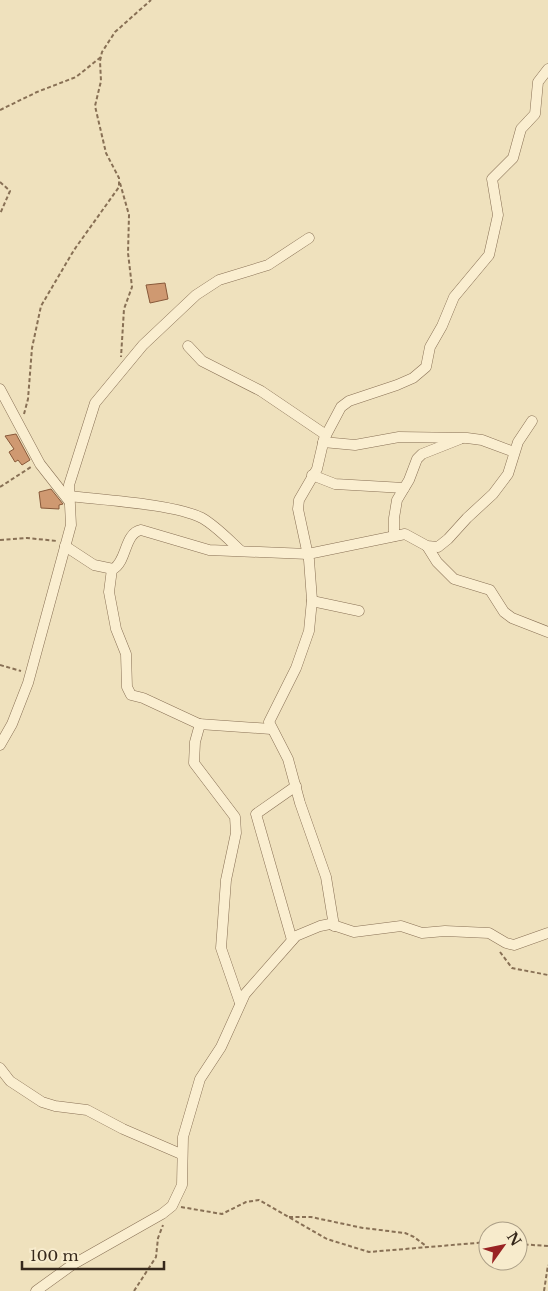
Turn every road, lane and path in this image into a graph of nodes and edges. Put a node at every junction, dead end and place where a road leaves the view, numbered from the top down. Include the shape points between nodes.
1 (151, 0) edge
2 (101, 57) junction
3 (548, 68) edge
4 (0, 110) edge
5 (0, 182) edge
6 (120, 182) junction
7 (0, 214) edge
8 (309, 238) dead end
9 (188, 346) dead end
10 (117, 377) junction
11 (0, 389) edge
12 (532, 421) dead end
13 (20, 425) junction
14 (463, 438) junction
15 (324, 439) junction
16 (514, 452) junction
17 (39, 462) junction
18 (312, 475) junction
19 (0, 486) edge
20 (404, 488) junction
21 (69, 499) junction
22 (394, 536) junction
23 (0, 540) edge
24 (65, 544) junction
25 (427, 546) junction
26 (240, 550) junction
27 (308, 554) junction
28 (112, 569) junction
29 (312, 601) junction
30 (359, 611) dead end
31 (548, 632) edge
32 (0, 666) edge
33 (30, 674) junction
34 (200, 724) junction
35 (271, 729) junction
36 (0, 745) edge
37 (296, 786) junction
38 (334, 926) junction
39 (548, 933) edge
40 (292, 940) junction
41 (497, 947) dead end
42 (548, 975) edge
43 (240, 1003) junction
44 (0, 1068) edge
45 (181, 1154) junction
46 (172, 1206) junction
47 (288, 1217) junction
48 (163, 1224) dead end
49 (478, 1243) edge
50 (528, 1245) edge
51 (426, 1246) junction
52 (548, 1246) edge
53 (548, 1265) edge
54 (36, 1291) edge
55 (134, 1291) edge
56 (544, 1291) edge

1 - 2 path via 115,32
2 - 4 path via 76,77
2 - 6 path via 101,81 95,106 106,153
3 - 15 street via 538,82 535,114 521,128 514,158 492,180 498,215 489,255 454,297 430,347 426,368 397,385 349,401 341,407
5 - 7 path via 10,191
6 - 10 path via 129,215 128,253 132,287 124,309
6 - 13 path via 118,192 74,250 42,306 32,348 28,399
8 - 10 street via 268,265 220,280 196,295 143,345
9 - 15 street via 202,360 261,390
10 - 21 street via 99,396 90,412 69,485
11 - 13 street
12 - 16 street
13 - 17 street
14 - 15 street via 399,437 355,445
14 - 16 street via 482,440
14 - 20 street via 422,454
15 - 18 street via 320,461
16 - 25 street via 511,469 493,494 442,544
17 - 19 path
17 - 21 street
18 - 20 street via 335,484
18 - 27 street via 299,500 298,509
20 - 22 street via 397,500
21 - 24 street via 71,525
21 - 26 street via 158,507 200,517
22 - 25 street via 405,534
22 - 27 street
23 - 24 path via 27,538
24 - 28 street via 94,564
24 - 33 street
25 - 31 street via 447,575 490,590 504,612 512,618
26 - 27 street
26 - 28 street via 209,550 141,530 134,533 120,563
27 - 29 street
28 - 34 street via 108,592 116,629 126,654 128,692
29 - 30 street
29 - 35 street via 309,630 296,668 271,716
32 - 33 path
33 - 36 street via 12,724
34 - 35 street
34 - 43 street via 194,763 235,817 236,833 226,880 220,948
35 - 37 street via 288,759
37 - 38 street via 326,877
37 - 40 street via 256,814
38 - 39 street via 354,932 400,926 422,933 489,933 514,945
38 - 40 street via 306,930
40 - 43 street
41 - 42 path via 512,968
43 - 45 street via 221,1047 200,1079 185,1127
44 - 45 street via 10,1081 42,1102 87,1110
45 - 46 street via 182,1185
46 - 47 path via 222,1214 246,1202 259,1200
46 - 54 street
47 - 51 path via 311,1217 405,1233
47 - 51 path via 326,1239 369,1252
48 - 55 path via 156,1257
49 - 51 path
50 - 52 path
53 - 56 path

